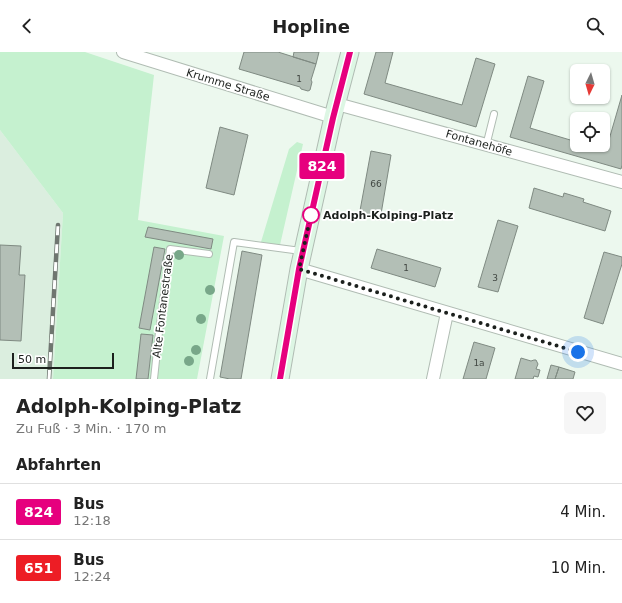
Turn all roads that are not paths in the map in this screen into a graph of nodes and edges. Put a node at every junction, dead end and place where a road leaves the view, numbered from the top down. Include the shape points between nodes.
1 (123, 52) edge
2 (350, 52) edge
3 (335, 111) junction
4 (494, 114) dead end
5 (486, 146) junction
6 (622, 182) edge
7 (303, 251) junction
8 (209, 254) dead end
9 (299, 269) junction
10 (447, 313) junction
11 (622, 364) edge
12 (154, 379) edge
13 (210, 379) edge
14 (280, 379) edge
15 (433, 379) edge

1 - 3 street, Krumme Straße
2 - 3 street
3 - 5 street, Fontanehöfe
3 - 7 street
4 - 5 lane
5 - 6 street, Fontanehöfe
7 - 9 street
7 - 13 lane via 234,242
8 - 12 lane, Alte Fontanestraße via 170,249
9 - 10 street
9 - 14 street
10 - 11 street
10 - 15 street

